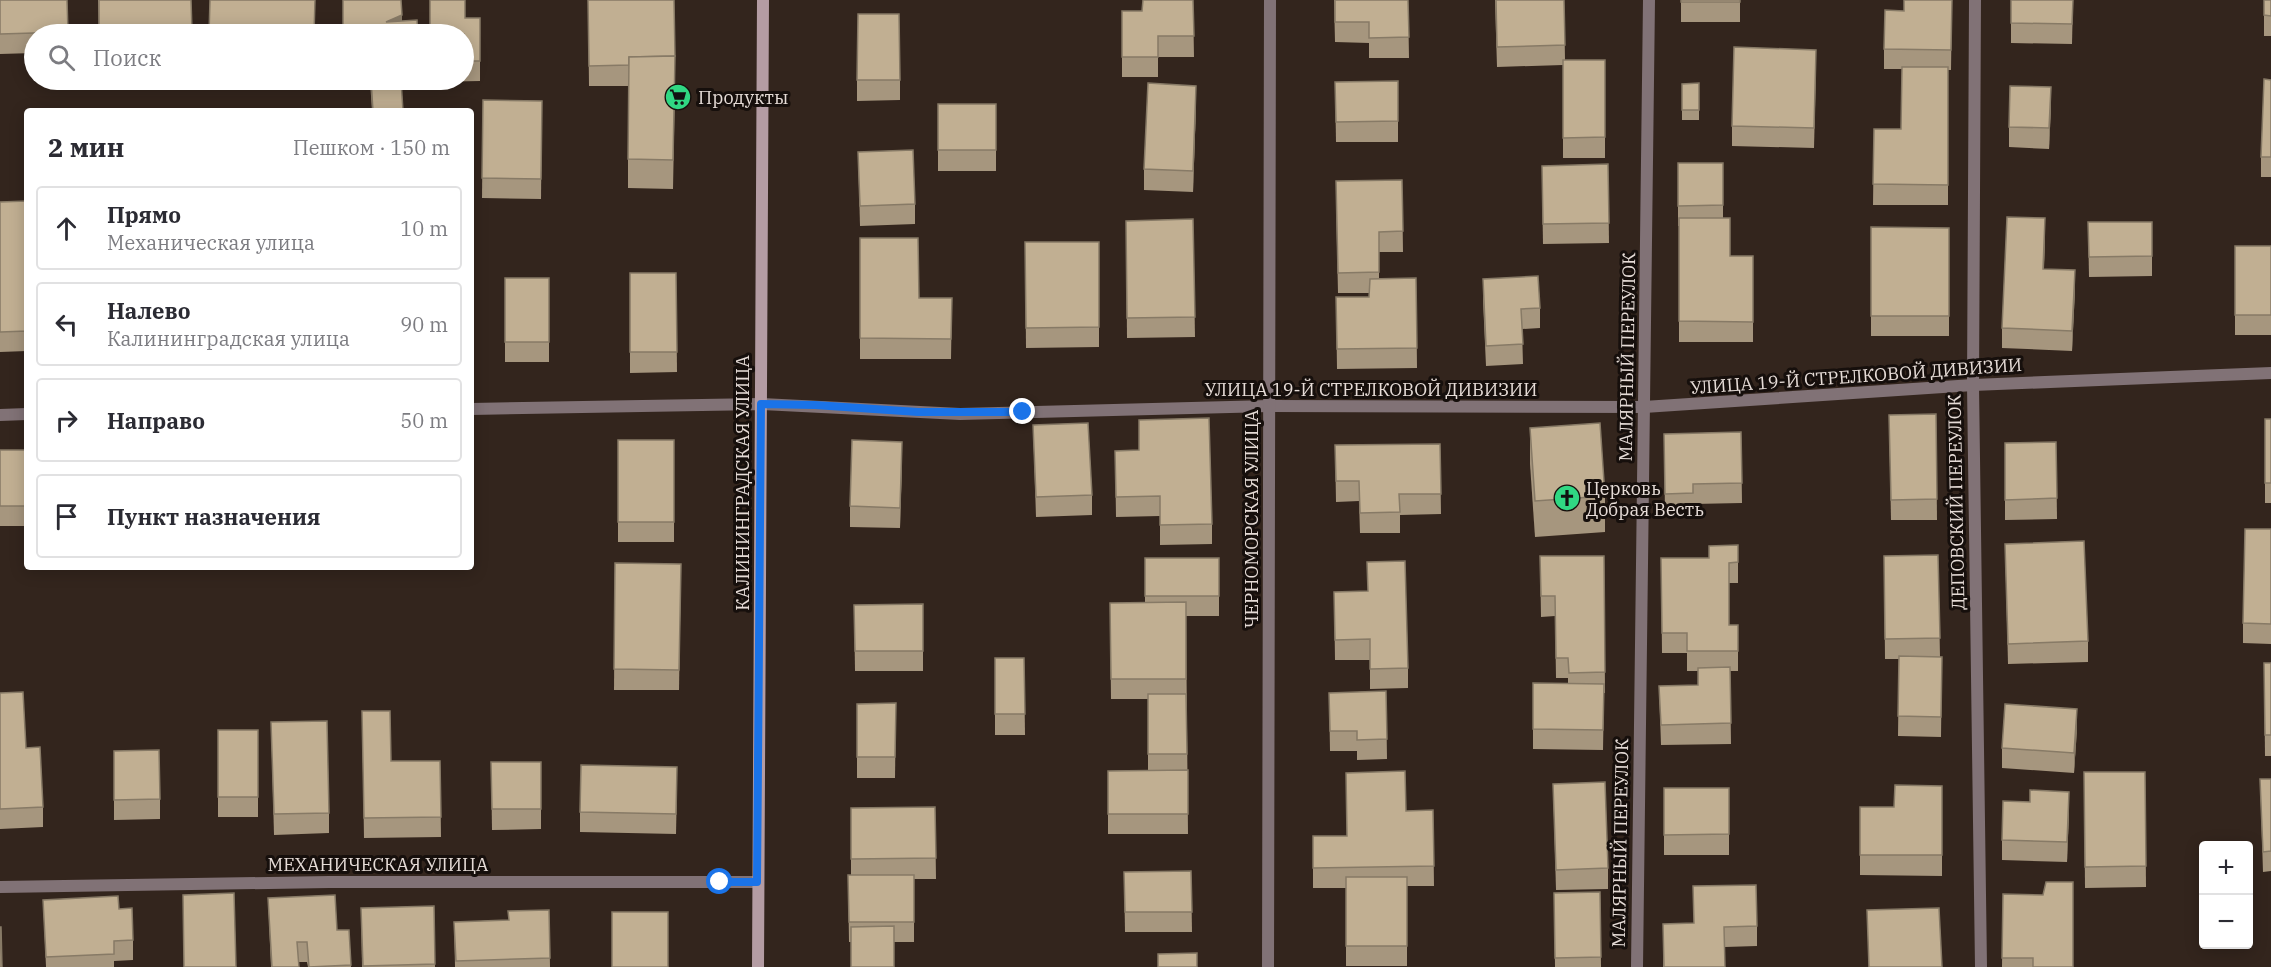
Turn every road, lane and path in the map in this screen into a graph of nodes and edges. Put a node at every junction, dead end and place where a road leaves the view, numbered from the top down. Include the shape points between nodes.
1 (763, 0) edge
2 (1269, 0) edge
3 (1649, 0) edge
4 (1975, 0) edge
5 (2271, 373) edge
6 (1973, 385) junction
7 (761, 404) junction
8 (1269, 405) junction
9 (1644, 407) junction
10 (474, 409) edge
11 (24, 414) edge
12 (0, 415) edge
13 (757, 882) junction
14 (0, 887) edge
15 (758, 967) edge
16 (1268, 967) edge
17 (1637, 967) edge
18 (1980, 967) edge

1 - 7 main road, КАЛИНИНГРАДСКАЯ УЛИЦА
2 - 8 street, ЧЕРНОМОРСКАЯ УЛИЦА
3 - 9 street, МАЛЯРНЫЙ ПЕРЕУЛОК
4 - 6 street, ДЕПОВСКИЙ ПЕРЕУЛОК
5 - 6 street, УЛИЦА 19-Й СТРЕЛКОВОЙ ДИВИЗИИ
6 - 9 street, УЛИЦА 19-Й СТРЕЛКОВОЙ ДИВИЗИИ
6 - 18 street, ДЕПОВСКИЙ ПЕРЕУЛОК
7 - 8 street, УЛИЦА 19-Й СТРЕЛКОВОЙ ДИВИЗИИ via 960,414
7 - 10 street, УЛИЦА 19-Й СТРЕЛКОВОЙ ДИВИЗИИ
7 - 13 main road, КАЛИНИНГРАДСКАЯ УЛИЦА
8 - 9 street, УЛИЦА 19-Й СТРЕЛКОВОЙ ДИВИЗИИ
8 - 16 street, ЧЕРНОМОРСКАЯ УЛИЦА
9 - 17 street, МАЛЯРНЫЙ ПЕРЕУЛОК
11 - 12 street
13 - 14 street, МЕХАНИЧЕСКАЯ УЛИЦА
13 - 15 main road, КАЛИНИНГРАДСКАЯ УЛИЦА

